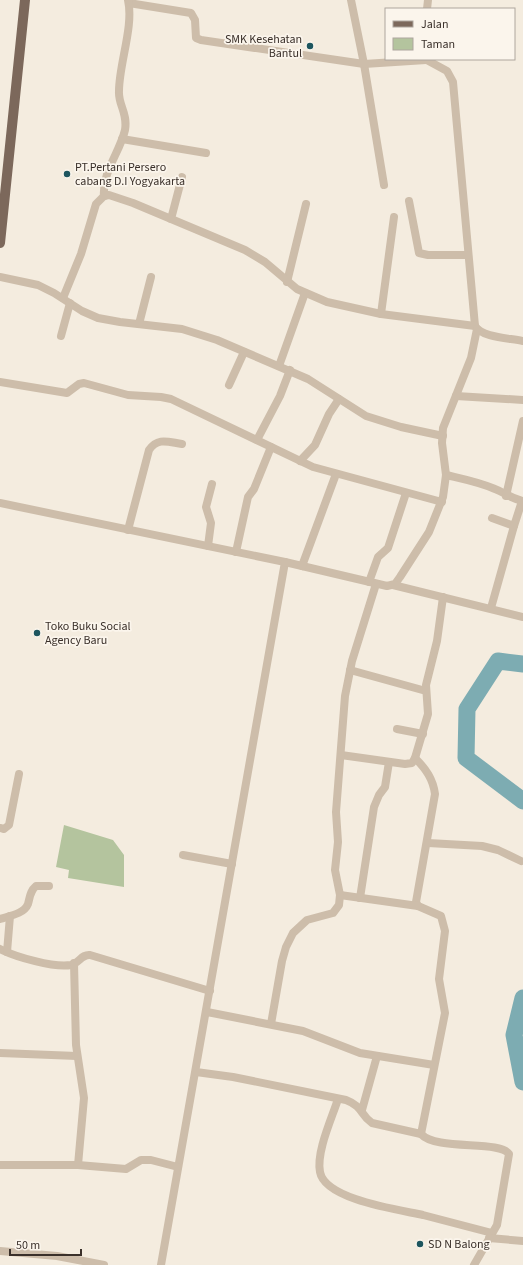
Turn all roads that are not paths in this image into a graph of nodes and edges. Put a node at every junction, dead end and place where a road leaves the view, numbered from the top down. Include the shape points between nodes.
1 (25, 0) edge
2 (351, 0) edge
3 (129, 2) edge
4 (426, 60) edge
5 (364, 64) junction
6 (122, 139) junction
7 (206, 153) dead end
8 (182, 177) dead end
9 (384, 185) dead end
10 (104, 196) junction
11 (409, 200) dead end
12 (306, 204) dead end
13 (2, 209) edge
14 (394, 217) dead end
15 (171, 219) junction
16 (0, 243) edge
17 (467, 255) junction
18 (151, 277) dead end
19 (0, 278) edge
20 (287, 282) junction
21 (304, 293) junction
22 (66, 300) junction
23 (381, 314) junction
24 (139, 324) junction
25 (476, 327) junction
26 (61, 336) dead end
27 (523, 341) edge
28 (244, 352) junction
29 (279, 366) junction
30 (290, 370) junction
31 (0, 382) edge
32 (229, 385) dead end
33 (456, 396) junction
34 (339, 399) junction
35 (523, 400) edge
36 (523, 421) edge
37 (443, 436) junction
38 (257, 440) junction
39 (182, 444) dead end
40 (271, 447) junction
41 (300, 461) junction
42 (336, 474) junction
43 (446, 475) junction
44 (212, 484) dead end
45 (406, 493) junction
46 (506, 496) junction
47 (522, 501) edge
48 (442, 502) junction
49 (0, 503) edge
50 (492, 518) dead end
51 (514, 526) junction
52 (128, 530) junction
53 (208, 546) junction
54 (236, 552) junction
55 (285, 562) junction
56 (302, 566) junction
57 (372, 583) junction
58 (392, 585) junction
59 (443, 597) junction
60 (491, 608) junction
61 (523, 617) edge
62 (350, 670) junction
63 (426, 691) junction
64 (397, 729) dead end
65 (423, 734) junction
66 (341, 755) junction
67 (415, 758) junction
68 (389, 762) junction
69 (19, 774) dead end
70 (0, 828) edge
71 (428, 843) junction
72 (183, 855) dead end
73 (521, 861) dead end
74 (232, 864) junction
75 (49, 886) dead end
76 (340, 895) junction
77 (360, 898) junction
78 (418, 906) junction
79 (10, 916) junction
80 (0, 919) edge
81 (3, 951) edge
82 (74, 963) junction
83 (210, 991) junction
84 (206, 1012) junction
85 (271, 1024) junction
86 (0, 1053) edge
87 (77, 1056) junction
88 (377, 1056) junction
89 (434, 1065) junction
90 (196, 1072) junction
91 (338, 1099) junction
92 (362, 1110) junction
93 (421, 1134) junction
94 (0, 1165) edge
95 (78, 1165) junction
96 (178, 1167) junction
97 (490, 1235) junction
98 (523, 1241) edge
99 (0, 1250) edge
100 (104, 1265) edge
101 (161, 1265) edge
102 (474, 1265) edge

1 - 13 main road
2 - 5 street
3 - 5 street via 191,13 199,40
3 - 6 street via 129,21 118,92 126,115
4 - 5 street
4 - 17 street via 447,72 453,82
5 - 9 street
6 - 7 street
6 - 10 street via 104,182
8 - 15 street
10 - 15 street via 109,195 134,203
10 - 22 street via 96,204 92,214
11 - 17 street via 419,253
12 - 20 street
13 - 16 main road
14 - 23 street
15 - 20 street via 245,250 265,262
17 - 25 street
18 - 24 street
19 - 22 street via 38,285
20 - 21 street
21 - 23 street via 336,305
21 - 29 street
22 - 24 street via 98,318
22 - 26 street
23 - 25 street
24 - 28 street via 194,332
25 - 27 street via 492,335
25 - 33 street via 471,358
28 - 29 street
28 - 32 street
29 - 30 street
30 - 34 street
30 - 38 street via 280,396
31 - 38 street via 67,394 84,383 135,397 161,397 180,402
33 - 35 street
33 - 37 street via 446,418
34 - 37 street via 357,412 377,420
34 - 41 street via 315,445
36 - 46 street
37 - 43 street
38 - 40 street
39 - 52 street via 158,441 149,450
40 - 41 street
40 - 54 street via 254,489 248,497
41 - 42 street
42 - 45 street
42 - 56 street
43 - 46 street via 483,484
43 - 48 street
44 - 53 street via 206,506 211,523
45 - 48 street
45 - 57 street via 388,548 378,557
46 - 47 street
47 - 51 street
48 - 58 street via 424,541
49 - 52 street
50 - 51 street
51 - 60 street
52 - 53 street
53 - 54 street
54 - 55 street
55 - 56 street
55 - 74 street
56 - 57 street
57 - 58 street
57 - 62 street
58 - 59 street
59 - 60 street
59 - 63 street
60 - 61 street
62 - 63 street
62 - 66 street
63 - 65 street via 428,708
64 - 65 street
65 - 67 street
66 - 68 street
66 - 76 street via 335,870
67 - 68 street via 408,764
67 - 71 street via 429,774 434,787
68 - 77 street via 385,787 378,795 374,807
69 - 70 street via 9,825 4,829
71 - 73 street via 482,846 498,850
71 - 78 street via 416,898
72 - 74 street
74 - 83 street
75 - 79 street via 36,886 24,908
76 - 77 street
76 - 85 street via 336,911 307,920 289,939 282,961
77 - 78 street
78 - 89 street via 441,916 444,925 439,979 444,1013
79 - 80 street
79 - 81 street
81 - 82 street via 44,962 63,965
82 - 83 street via 84,955 90,955
82 - 87 street
83 - 84 street
84 - 85 street
84 - 90 street
85 - 88 street via 303,1031 360,1053
86 - 87 street
87 - 95 street via 84,1098
88 - 89 street
88 - 92 street
89 - 93 street
90 - 91 street
90 - 96 street
91 - 92 street via 354,1103
91 - 97 street via 320,1158 320,1174 324,1181 336,1191 370,1204
92 - 93 street via 366,1119 372,1122
93 - 97 street via 433,1140 508,1152 500,1213
94 - 95 street
95 - 96 street via 126,1169 141,1160 151,1160
96 - 101 street
97 - 98 street
97 - 102 street
99 - 100 street via 57,1256

